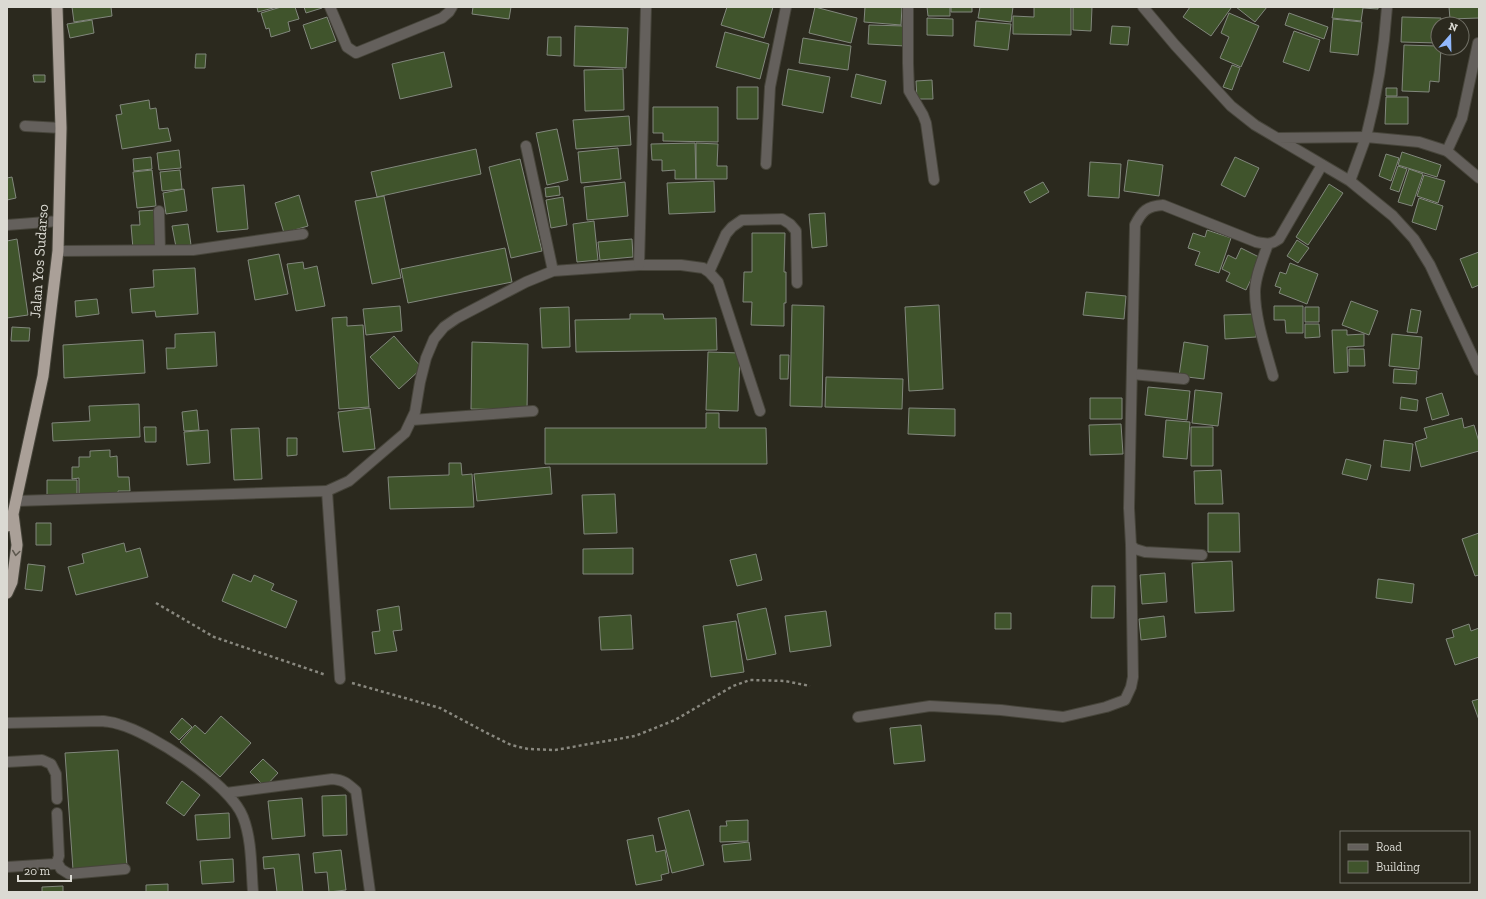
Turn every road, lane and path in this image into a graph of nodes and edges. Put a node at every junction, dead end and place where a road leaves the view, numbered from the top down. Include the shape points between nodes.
1 (57, 7) edge
2 (330, 7) edge
3 (452, 7) edge
4 (646, 7) edge
5 (786, 7) edge
6 (908, 7) edge
7 (1143, 7) edge
8 (1387, 7) edge
9 (1478, 43) dead end
10 (24, 126) dead end
11 (61, 128) junction
12 (1366, 137) junction
13 (1278, 138) junction
14 (526, 146) dead end
15 (1447, 151) junction
16 (766, 164) dead end
17 (1322, 165) junction
18 (1479, 178) edge
19 (934, 180) dead end
20 (1350, 181) junction
21 (160, 211) dead end
22 (59, 221) junction
23 (7, 225) edge
24 (302, 234) dead end
25 (1268, 244) junction
26 (160, 250) junction
27 (58, 251) junction
28 (639, 265) junction
29 (552, 271) junction
30 (709, 272) junction
31 (797, 283) dead end
32 (1479, 370) edge
33 (1132, 374) junction
34 (1273, 376) dead end
35 (1184, 379) dead end
36 (533, 411) dead end
37 (760, 411) dead end
38 (412, 420) junction
39 (327, 491) junction
40 (16, 501) junction
41 (13, 514) junction
42 (7, 526) edge
43 (1131, 545) junction
44 (1202, 555) dead end
45 (7, 593) edge
46 (156, 603) dead end
47 (340, 679) junction
48 (810, 686) dead end
49 (858, 717) dead end
50 (7, 723) edge
51 (7, 762) edge
52 (226, 793) junction
53 (57, 799) dead end
54 (57, 813) dead end
55 (57, 862) junction
56 (7, 867) edge
57 (125, 869) dead end
58 (253, 892) edge
59 (370, 892) edge

1 - 11 highway, Jalan Yos Sudarso
2 - 3 street via 347,47 356,53 442,18
4 - 28 street
5 - 16 street via 770,87
6 - 19 street via 909,91 926,123
7 - 13 street via 1231,106 1255,125
8 - 12 street via 1384,42
9 - 15 street via 1462,118
10 - 11 street
11 - 22 highway, Jalan Yos Sudarso
12 - 13 street
12 - 15 street via 1420,142
12 - 20 street
13 - 17 street
14 - 29 street
15 - 18 street
17 - 20 street
17 - 25 street via 1279,239
20 - 32 street via 1393,216 1414,239 1430,265
21 - 26 street
22 - 23 street
22 - 27 highway, Jalan Yos Sudarso
24 - 26 street via 193,250
25 - 33 street via 1256,242 1163,205 1154,205 1140,214 1135,225
25 - 34 street via 1255,291 1256,310
26 - 27 street
27 - 40 highway, Jalan Yos Sudarso via 43,376
28 - 29 street
28 - 30 street via 681,265 703,268
29 - 38 street via 526,282 444,327 434,338 426,358
30 - 31 street via 726,234 732,227 742,220 782,218 796,231
30 - 37 street via 718,282
33 - 35 street
33 - 43 street via 1129,508
36 - 38 street
38 - 39 street via 405,434 378,458 349,481
39 - 40 street
39 - 47 street
40 - 41 highway, Jalan Yos Sudarso
41 - 42 highway, Jalan Yos Sudarso
41 -> 45 highway, Jalan Yos Sudarso via 17,545 12,582
43 - 44 street via 1145,552
43 - 49 street via 1133,677 1125,700 1063,717 930,706
46 - 47 path via 214,637
47 - 48 path via 440,708 511,745 528,749 554,750 635,736 675,720 734,686 750,680 785,681
50 - 52 street via 103,721 118,724 162,744 214,781
51 - 53 street via 42,760 51,764 56,774
52 - 58 street via 242,815 248,833
52 - 59 street via 332,779 348,783 356,790
54 - 55 street
55 - 56 street
55 - 57 street via 61,869 70,874

